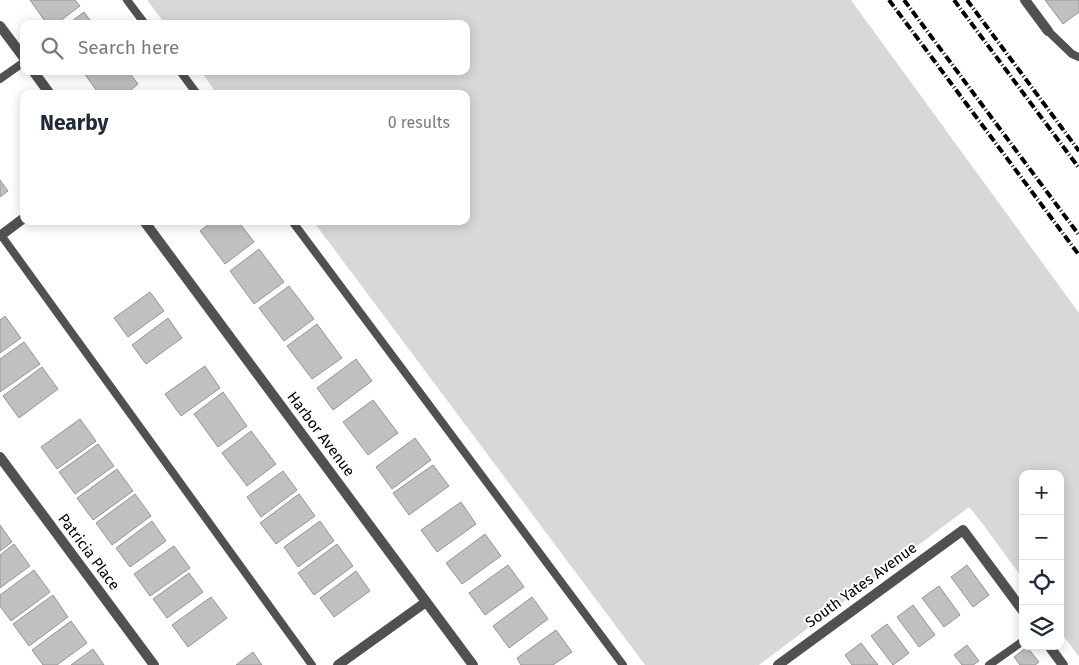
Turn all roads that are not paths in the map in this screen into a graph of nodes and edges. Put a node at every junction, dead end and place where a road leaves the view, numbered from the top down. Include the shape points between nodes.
1 (127, 0) edge
2 (1025, 0) edge
3 (142, 20) edge
4 (0, 26) edge
5 (1048, 30) joint
6 (20, 54) edge
7 (1079, 57) edge
8 (20, 63) edge
9 (37, 75) edge
10 (183, 75) edge
11 (0, 79) edge
12 (47, 90) edge
13 (194, 90) edge
14 (20, 221) edge
15 (147, 225) edge
16 (295, 225) edge
17 (1, 235) edge
18 (0, 458) edge
19 (426, 602) junction
20 (1019, 606) edge
21 (1019, 644) edge
22 (1052, 650) edge
23 (154, 665) edge
24 (312, 665) edge
25 (338, 665) edge
26 (473, 665) edge
27 (623, 665) edge
28 (778, 665) edge
29 (989, 665) edge
30 (1063, 665) edge

1 - 3 lane
2 - 5 street
4 - 6 street
5 - 7 lane
8 - 11 lane
9 - 12 street
10 - 13 lane
14 - 17 street
15 - 19 street, Harbor Avenue
16 - 27 lane
17 - 24 lane
18 - 23 street, Patricia Place
19 - 25 street
19 - 26 street, Harbor Avenue
20 - 28 street, South Yates Avenue via 962,530
21 - 29 lane
22 - 30 street

